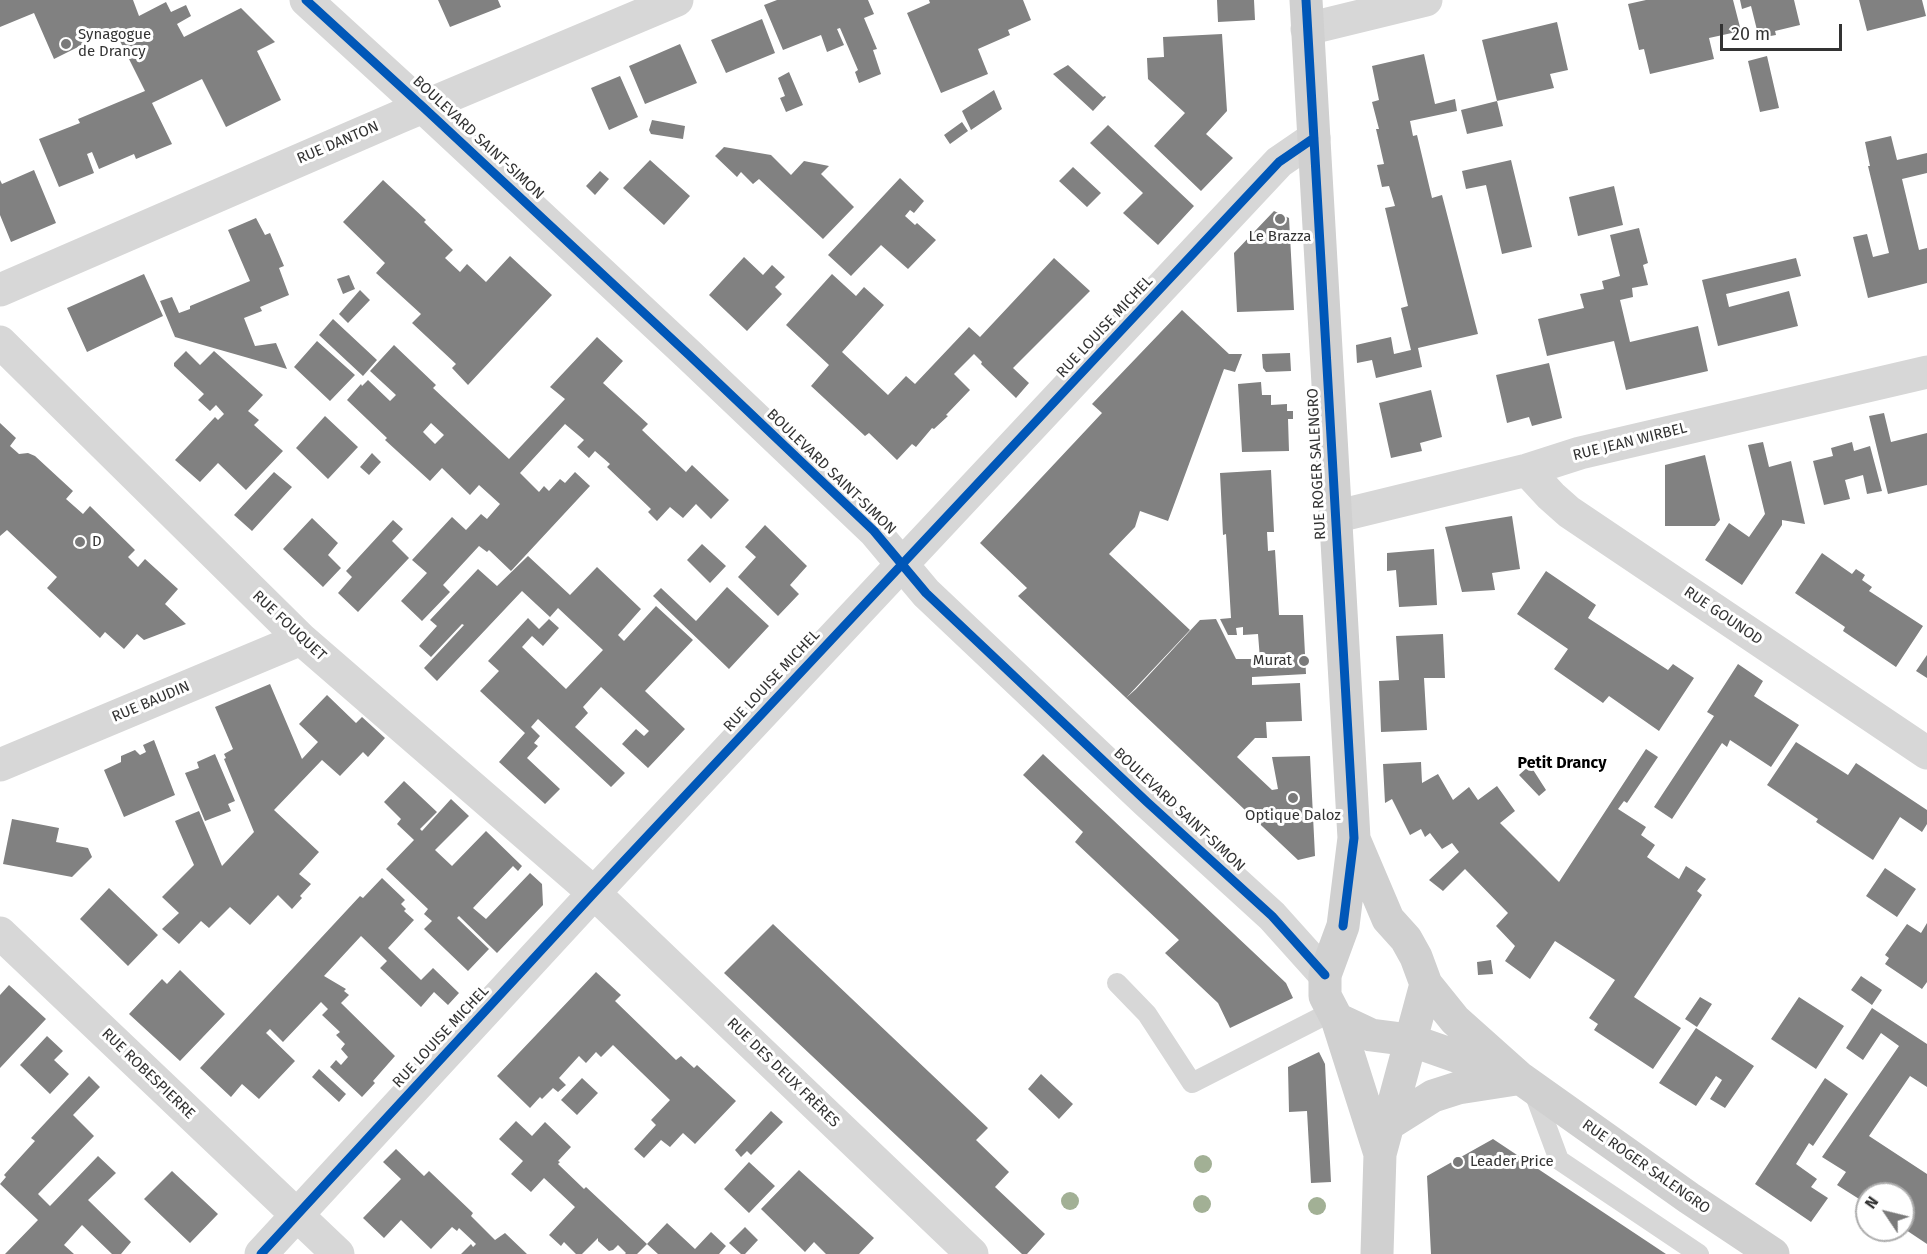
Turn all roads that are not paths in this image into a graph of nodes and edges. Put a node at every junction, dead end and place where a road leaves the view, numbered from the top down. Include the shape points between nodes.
1 (306, 0) edge
2 (677, 0) edge
3 (1426, 0) edge
4 (1306, 14) edge
5 (423, 107) junction
6 (1314, 138) junction
7 (0, 290) edge
8 (0, 342) edge
9 (1927, 372) edge
10 (1527, 470) junction
11 (1334, 517) junction
12 (901, 565) junction
13 (301, 639) junction
14 (1927, 753) edge
15 (0, 765) edge
16 (1354, 838) junction
17 (594, 893) junction
18 (1388, 919) junction
19 (1343, 926) junction
20 (0, 933) edge
21 (1325, 975) junction
22 (1117, 983) dead end
23 (1426, 984) junction
24 (1335, 1015) junction
25 (1410, 1040) junction
26 (1526, 1083) junction
27 (1383, 1139) junction
28 (297, 1215) junction
29 (261, 1254) edge
30 (338, 1254) edge
31 (972, 1254) edge
32 (1377, 1254) edge
33 (1700, 1254) edge
34 (1773, 1254) edge

1 - 5 street, BOULEVARD SAINT-SIMON
2 - 5 street, RUE DANTON
3 - 4 street
4 - 6 main road, RUE ROGER SALENGRO
5 - 7 street, RUE DANTON
5 - 12 street, BOULEVARD SAINT-SIMON via 874,531
6 - 11 main road, RUE ROGER SALENGRO
6 - 12 street, RUE LOUISE MICHEL via 1280,162
8 - 13 street, RUE FOUQUET
9 - 10 street, RUE JEAN WIRBEL via 1581,453
10 - 11 street, RUE JEAN WIRBEL
10 - 14 street, RUE GOUNOD via 1569,512
11 - 16 main road, RUE ROGER SALENGRO
12 - 17 street, RUE LOUISE MICHEL
12 - 21 street, BOULEVARD SAINT-SIMON via 1096,754 1272,916
13 - 15 street, RUE BAUDIN
13 - 17 street, RUE FOUQUET
16 - 18 main road, RUE ROGER SALENGRO
16 - 19 main road, RUE ROGER SALENGRO
17 - 28 street, RUE LOUISE MICHEL
17 - 31 street, RUE DES DEUX FRÈRES
18 - 19 main road
18 - 23 main road via 1407,939
19 - 21 main road
20 - 28 street, RUE ROBESPIERRE
21 - 24 main road via 1325,996
22 - 24 lane via 1147,1014 1192,1083
23 - 25 main road
23 - 26 main road, RUE ROGER SALENGRO via 1455,1020
24 - 25 main road via 1371,1035
24 - 27 main road
25 - 26 main road, RUE ROGER SALENGRO
25 - 27 main road
26 - 27 main road via 1458,1088 1433,1096
26 - 33 lane via 1559,1160
26 - 34 main road, RUE ROGER SALENGRO
27 - 32 main road
28 - 29 street, RUE LOUISE MICHEL
28 - 30 street, RUE ROBESPIERRE

